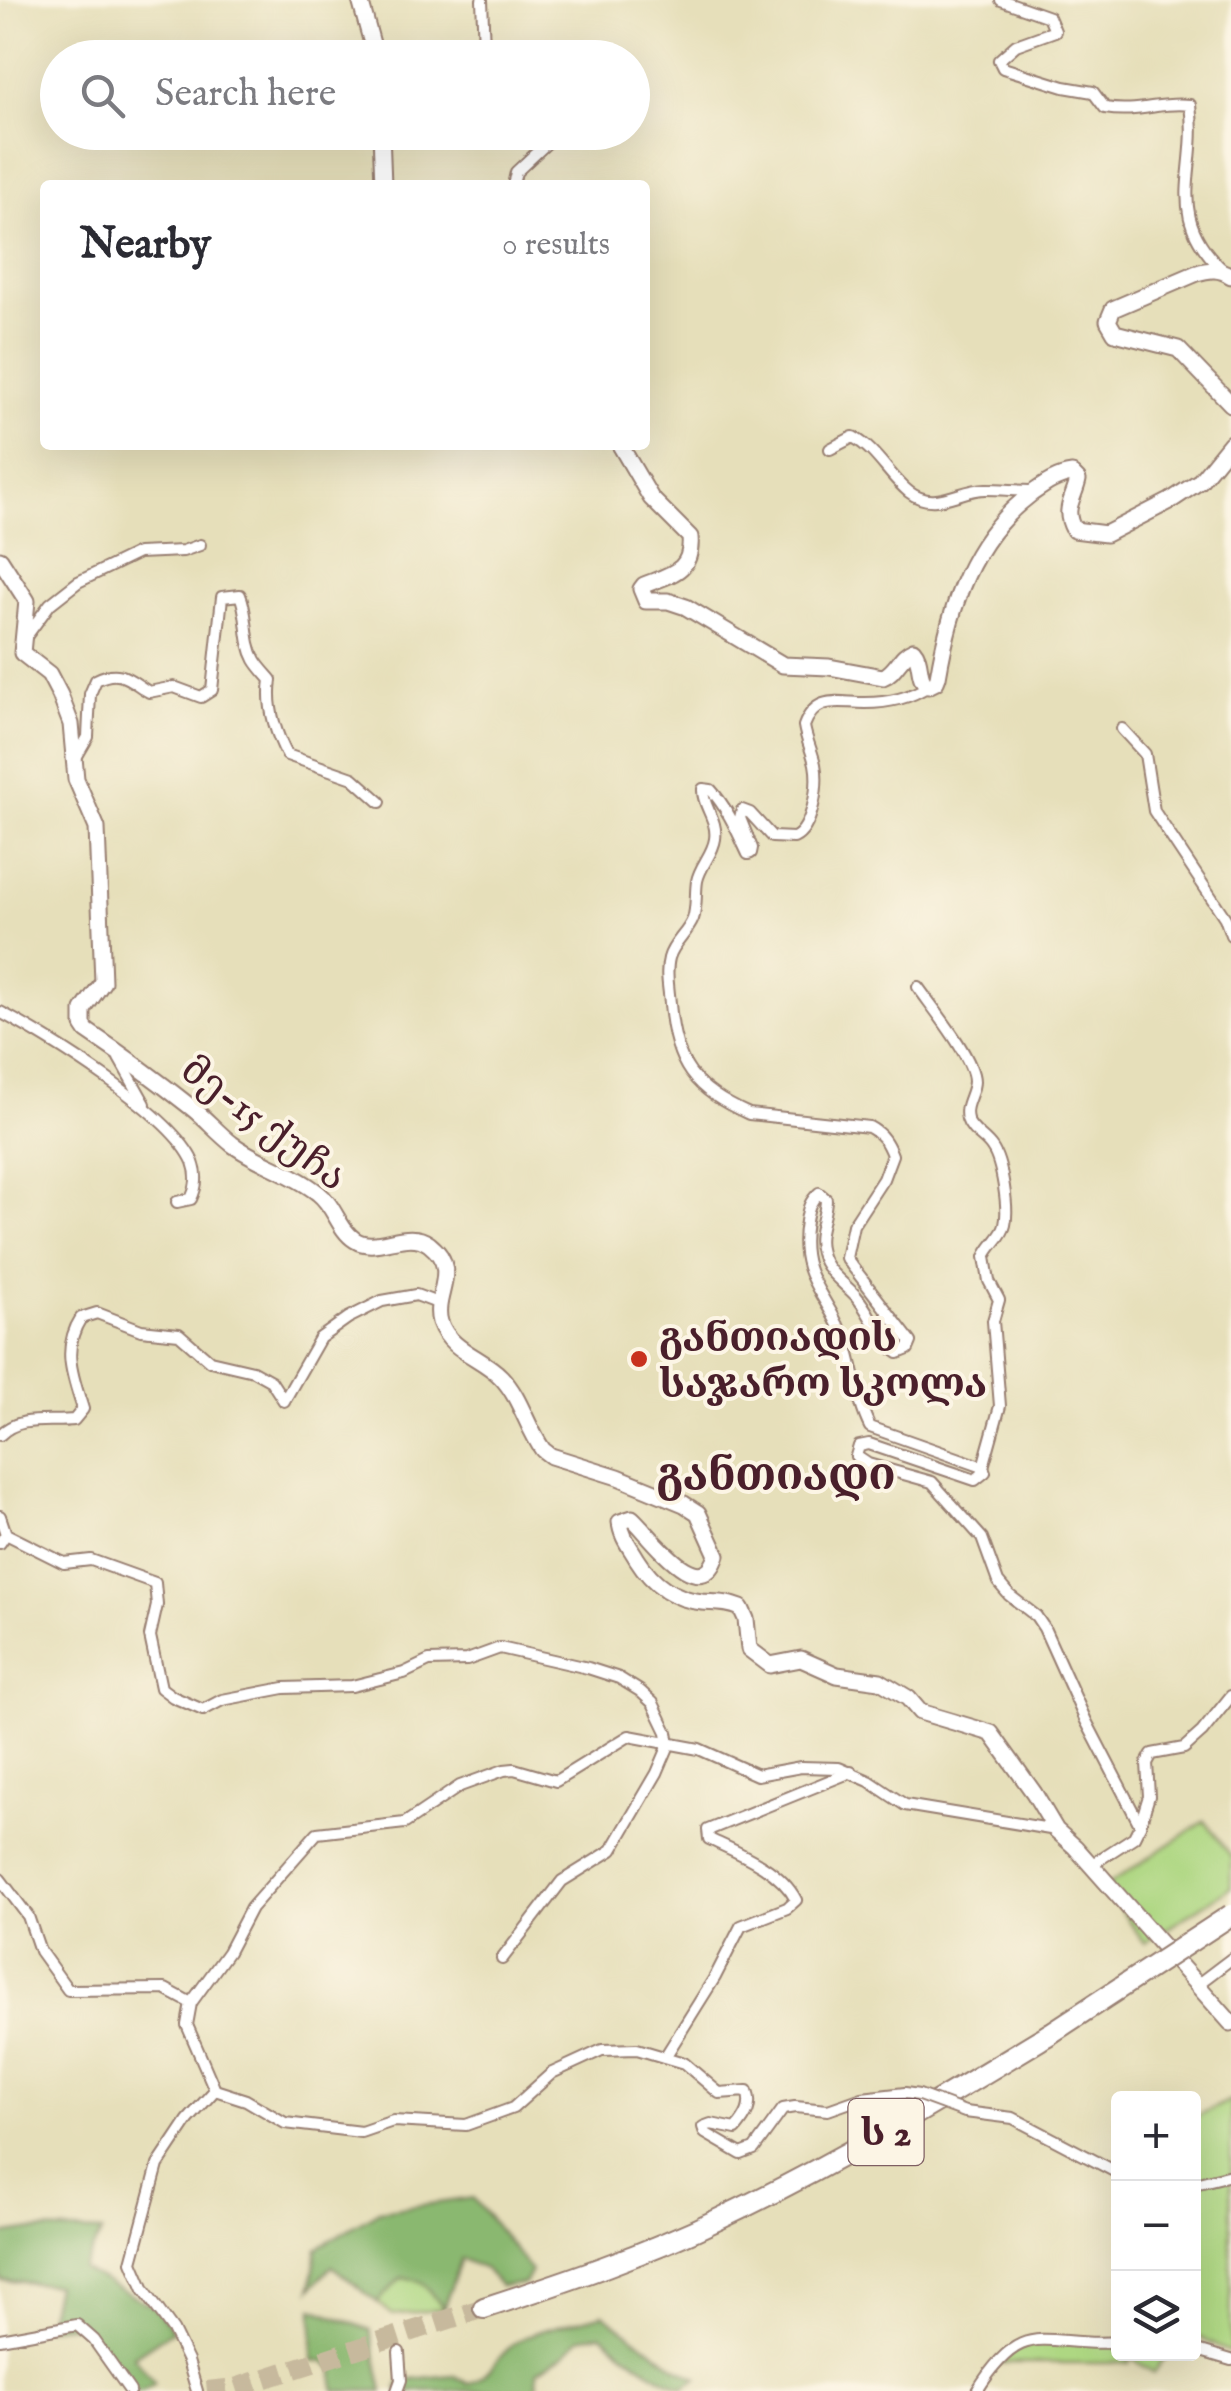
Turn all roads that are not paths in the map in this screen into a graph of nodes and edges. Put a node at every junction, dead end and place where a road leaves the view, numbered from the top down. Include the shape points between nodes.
1 (360, 0) edge
2 (482, 0) edge
3 (1002, 0) edge
4 (371, 40) edge
5 (484, 40) edge
6 (381, 150) edge
7 (539, 150) edge
8 (382, 180) edge
9 (514, 180) edge
10 (1227, 273) edge
11 (1231, 404) edge
12 (1231, 444) edge
13 (830, 449) dead end
14 (623, 450) edge
15 (1035, 491) junction
16 (200, 546) dead end
17 (0, 559) edge
18 (21, 643) junction
19 (928, 686) junction
20 (1122, 729) dead end
21 (74, 762) junction
22 (380, 802) dead end
23 (1231, 935) edge
24 (918, 987) dead end
25 (0, 1012) edge
26 (113, 1048) junction
27 (146, 1107) junction
28 (177, 1202) dead end
29 (440, 1304) junction
30 (0, 1434) edge
31 (984, 1467) junction
32 (0, 1516) edge
33 (3, 1539) edge
34 (1231, 1696) edge
35 (669, 1745) junction
36 (852, 1772) junction
37 (1140, 1825) junction
38 (1056, 1830) junction
39 (1091, 1865) junction
40 (0, 1879) edge
41 (1231, 1914) edge
42 (1231, 1959) edge
43 (502, 1960) dead end
44 (1198, 1984) junction
45 (190, 2003) junction
46 (1231, 2023) edge
47 (665, 2056) junction
48 (215, 2090) junction
49 (1111, 2169) edge
50 (1231, 2175) edge
51 (1201, 2182) edge
52 (484, 2308) tunnel mouth
53 (0, 2339) edge
54 (1111, 2342) edge
55 (1201, 2351) edge
56 (399, 2352) dead end
57 (1231, 2360) edge
58 (130, 2391) edge
59 (198, 2391) edge
60 (397, 2391) edge
61 (977, 2391) edge

1 - 4 street
2 - 5 street
3 - 10 street via 1049,17 1054,31 1005,52 1003,68 1093,92 1105,108 1190,105 1185,202 1209,257
6 - 8 street
7 - 9 street
10 - 11 street via 1197,273 1112,309 1108,321 1116,334 1178,349
12 - 15 street via 1200,481 1106,534 1070,525 1076,475
13 - 15 street via 853,437 905,489 933,502 982,489
14 - 19 street via 651,498 690,537 685,564 641,588 646,601 686,607 783,664 882,677 914,650
15 - 19 street via 976,553 954,603 938,677
16 - 18 street via 138,553 78,582 50,604
17 - 18 street via 26,600
18 - 21 street, მე-15 ქუჩა via 24,658 49,674 60,696 72,724
19 - 31 street via 886,702 830,700 814,708 804,726 816,768 803,834 772,837 742,810 753,852 748,854 717,797 703,789 716,838 697,880 692,919 667,972 680,1062 708,1092 749,1114 869,1127 888,1144 892,1156 853,1225 846,1258 911,1342 908,1349 898,1353 889,1346 858,1298 830,1271 819,1244 826,1198 819,1194 809,1205 803,1235 806,1271 838,1322 870,1427
20 - 23 street via 1145,754 1154,811
21 - 22 street via 88,737 96,680 122,674 149,692 174,687 200,697 212,690 222,597 240,595 254,658 271,680 268,696 287,755 354,778
21 - 26 street, მე-15 ქუჩა via 99,844 102,982 82,1010 82,1025
24 - 31 street via 969,1063 974,1082 967,1120 999,1160 1003,1185 1006,1226 984,1257 999,1300 993,1321 1000,1406
25 - 27 street
26 - 27 street
26 - 29 street, მე-15 ქუჩა via 228,1142 305,1182 356,1242 398,1238 429,1244 446,1270
27 - 28 street via 192,1162 197,1187 191,1199
29 - 30 street via 416,1295 382,1301 348,1318 320,1338 284,1401 271,1382 210,1361 178,1334 141,1330 97,1313 80,1318 69,1366 83,1409 74,1420 28,1420
29 - 38 street, მე-15 ქუჩა via 446,1334 503,1379 543,1450 698,1514 718,1554 715,1564 694,1574 678,1567 632,1518 620,1522 654,1583 683,1599 741,1608 750,1649 765,1663 801,1659 837,1675 873,1678 920,1712 991,1732
31 - 37 street via 975,1480 879,1445 864,1444 856,1452 868,1464 932,1482 972,1523 998,1582 1044,1628
32 - 33 street
33 - 35 street via 64,1563 91,1560 155,1583 150,1636 161,1688 203,1710 284,1688 352,1686 429,1661 467,1660 500,1648 619,1678 653,1703
34 - 37 street via 1184,1748 1152,1754
35 - 36 street via 698,1749 756,1774 823,1766
35 - 43 street via 612,1850 562,1881
35 - 45 street via 629,1736 556,1780 504,1770 460,1786 404,1822 318,1833 251,1908
36 - 38 street via 905,1806
36 - 47 street via 708,1830 709,1840 756,1862 796,1900 740,1926
37 - 39 street
38 - 39 street, მე-15 ქუჩა
39 - 44 street, მე-15 ქუჩა
40 - 45 street via 68,1990 165,1989
41 - 52 highway, ს 2, bridge via 901,2124 716,2220
42 - 44 street
44 - 46 street, მე-15 ქუჩა
45 - 48 street via 187,2025
47 - 48 street via 602,2050 552,2074 513,2108 466,2125 393,2122 361,2132 285,2123
47 - 49 street, bridge via 719,2093 748,2091 751,2101 736,2129 703,2128 741,2154 754,2148 783,2109 828,2110 905,2093 964,2112 1013,2118
48 - 59 street via 158,2165 132,2262 173,2330
50 - 51 street
53 - 58 street via 77,2325
54 - 61 street via 1026,2340 994,2364
55 - 57 street
56 - 60 street

